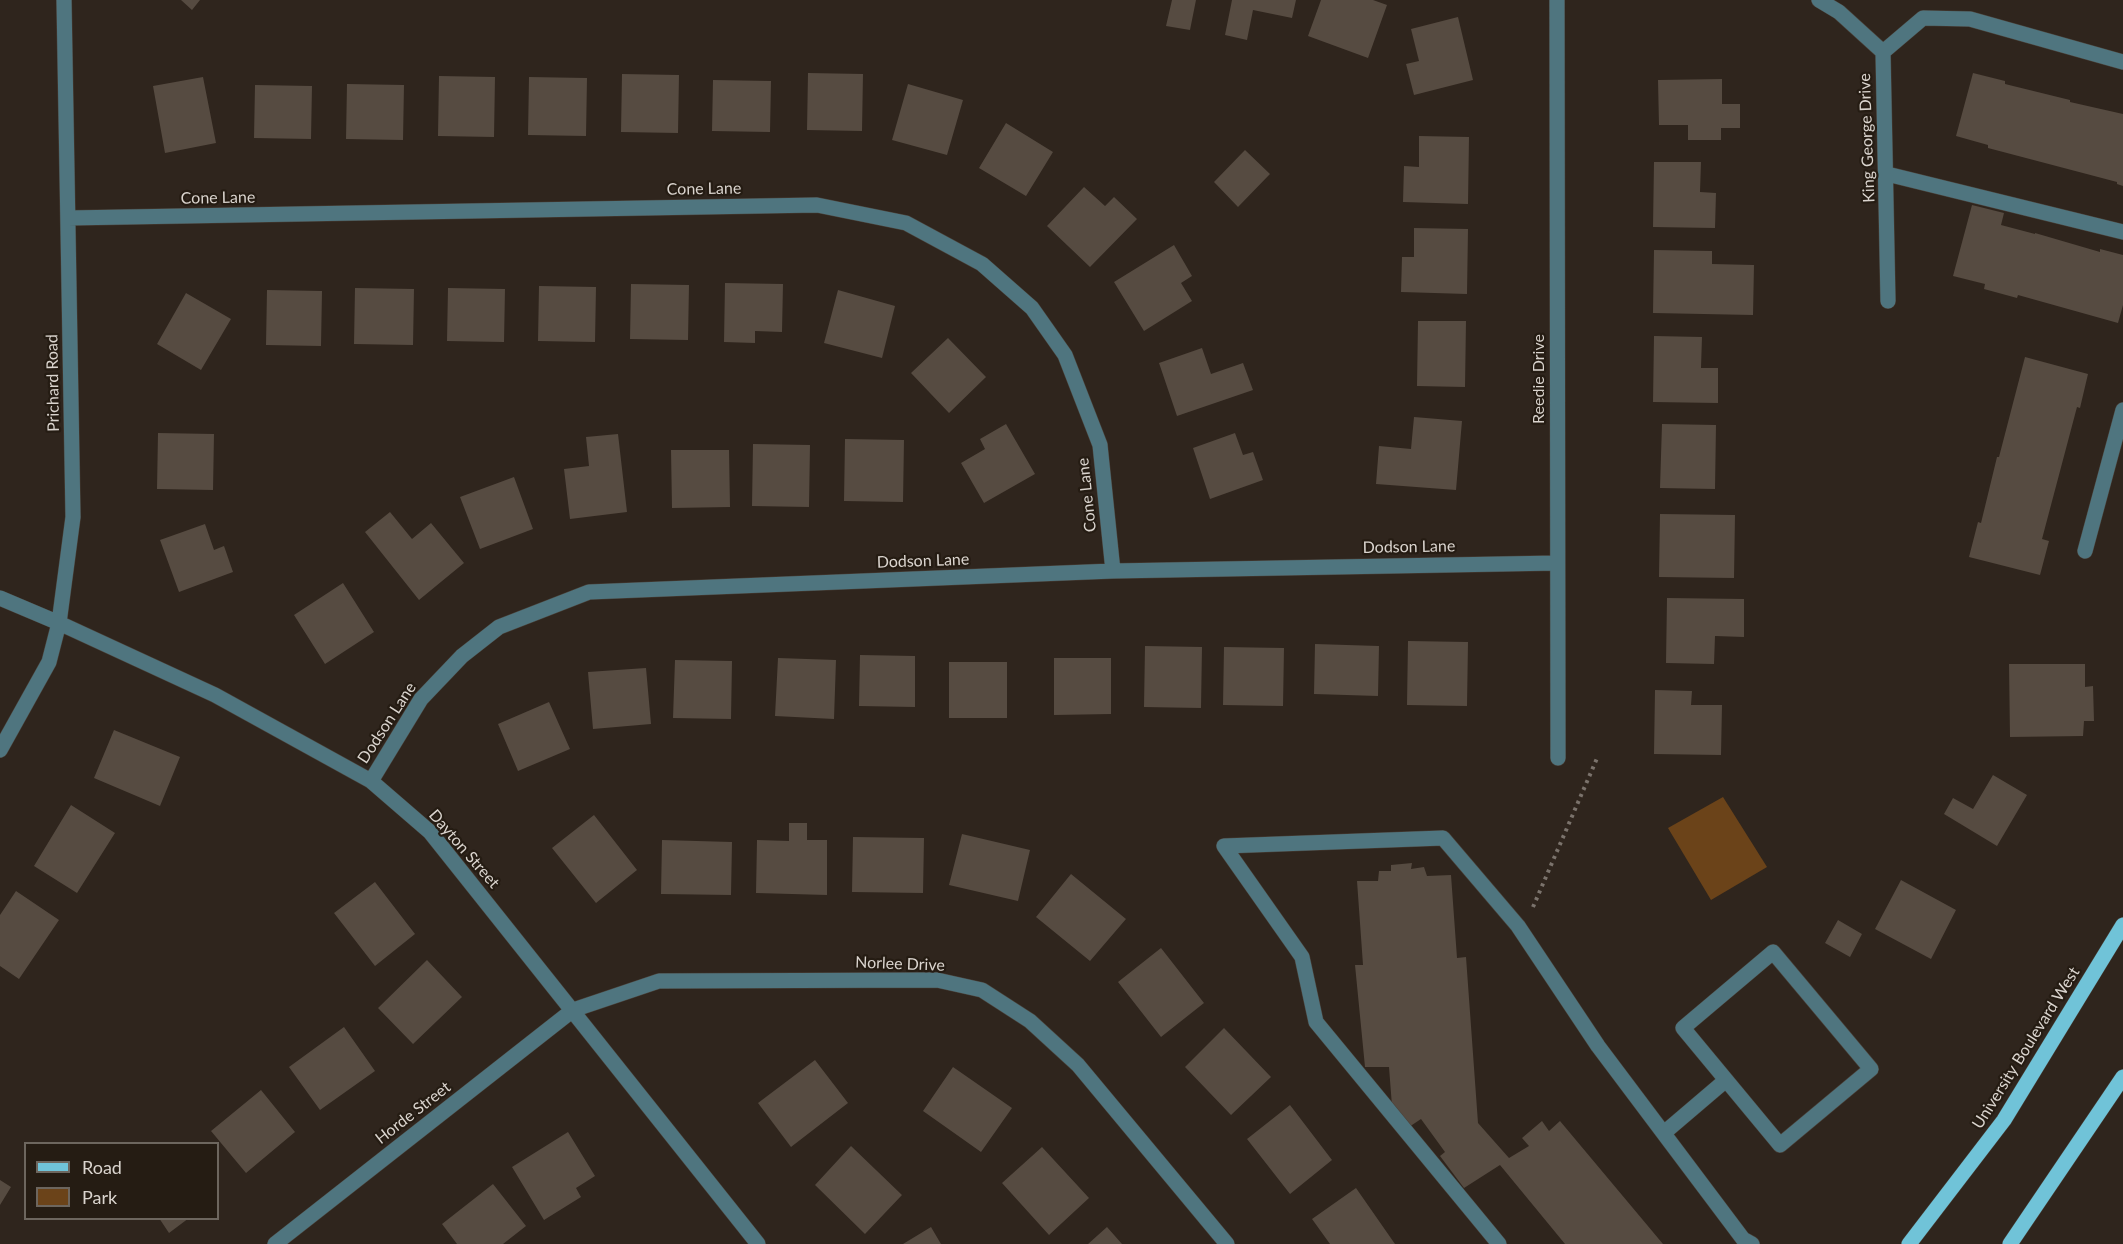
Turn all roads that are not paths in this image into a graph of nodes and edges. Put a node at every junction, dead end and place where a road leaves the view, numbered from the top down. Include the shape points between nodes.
1 (64, 0) edge
2 (1557, 0) edge
3 (1819, 0) edge
4 (1883, 52) junction
5 (2123, 62) edge
6 (1887, 174) junction
7 (68, 218) junction
8 (2123, 232) edge
9 (1888, 301) dead end
10 (2123, 410) edge
11 (2085, 551) dead end
12 (1557, 563) junction
13 (1113, 571) junction
14 (0, 598) edge
15 (59, 622) junction
16 (0, 750) edge
17 (1558, 758) dead end
18 (371, 781) junction
19 (2123, 925) edge
20 (573, 1010) junction
21 (2123, 1077) edge
22 (1726, 1080) junction
23 (1665, 1132) junction
24 (275, 1244) edge
25 (758, 1244) edge
26 (1227, 1244) edge
27 (1499, 1244) edge
28 (1752, 1244) edge
29 (1909, 1244) edge
30 (2010, 1244) edge

1 - 7 street, Prichard Road
2 - 12 street, Reedie Drive
3 - 4 street via 1839,12
4 - 5 street, King George Drive via 1923,18 1970,19
4 - 6 street, King George Drive
6 - 8 street
6 - 9 street, King George Drive
7 - 13 street, Cone Lane via 817,205 906,223 982,264 1032,308 1065,355 1100,445
7 - 15 street, Prichard Road via 73,517
10 - 11 street
12 - 13 street, Dodson Lane
12 - 17 street, Reedie Drive
13 - 18 street, Dodson Lane via 589,592 499,627 462,656 421,699
14 - 15 street, Dayton Street
15 - 16 street, Prichard Road via 49,662
15 - 18 street, Dayton Street via 215,695
18 - 20 street, Dayton Street via 429,832
19 - 29 main road, University Boulevard West via 2004,1120
20 - 24 street, Horde Street
20 - 25 street, Dayton Street
20 - 26 street, Norlee Drive via 659,981 937,980 982,990 1030,1021 1078,1065
21 - 30 main road
22 - 22 street via 1780,1145 1871,1069 1773,952 1683,1028
22 - 23 street
23 - 27 street via 1598,1046 1518,926 1443,838 1224,846 1302,957 1316,1022
23 - 28 street via 1743,1239

